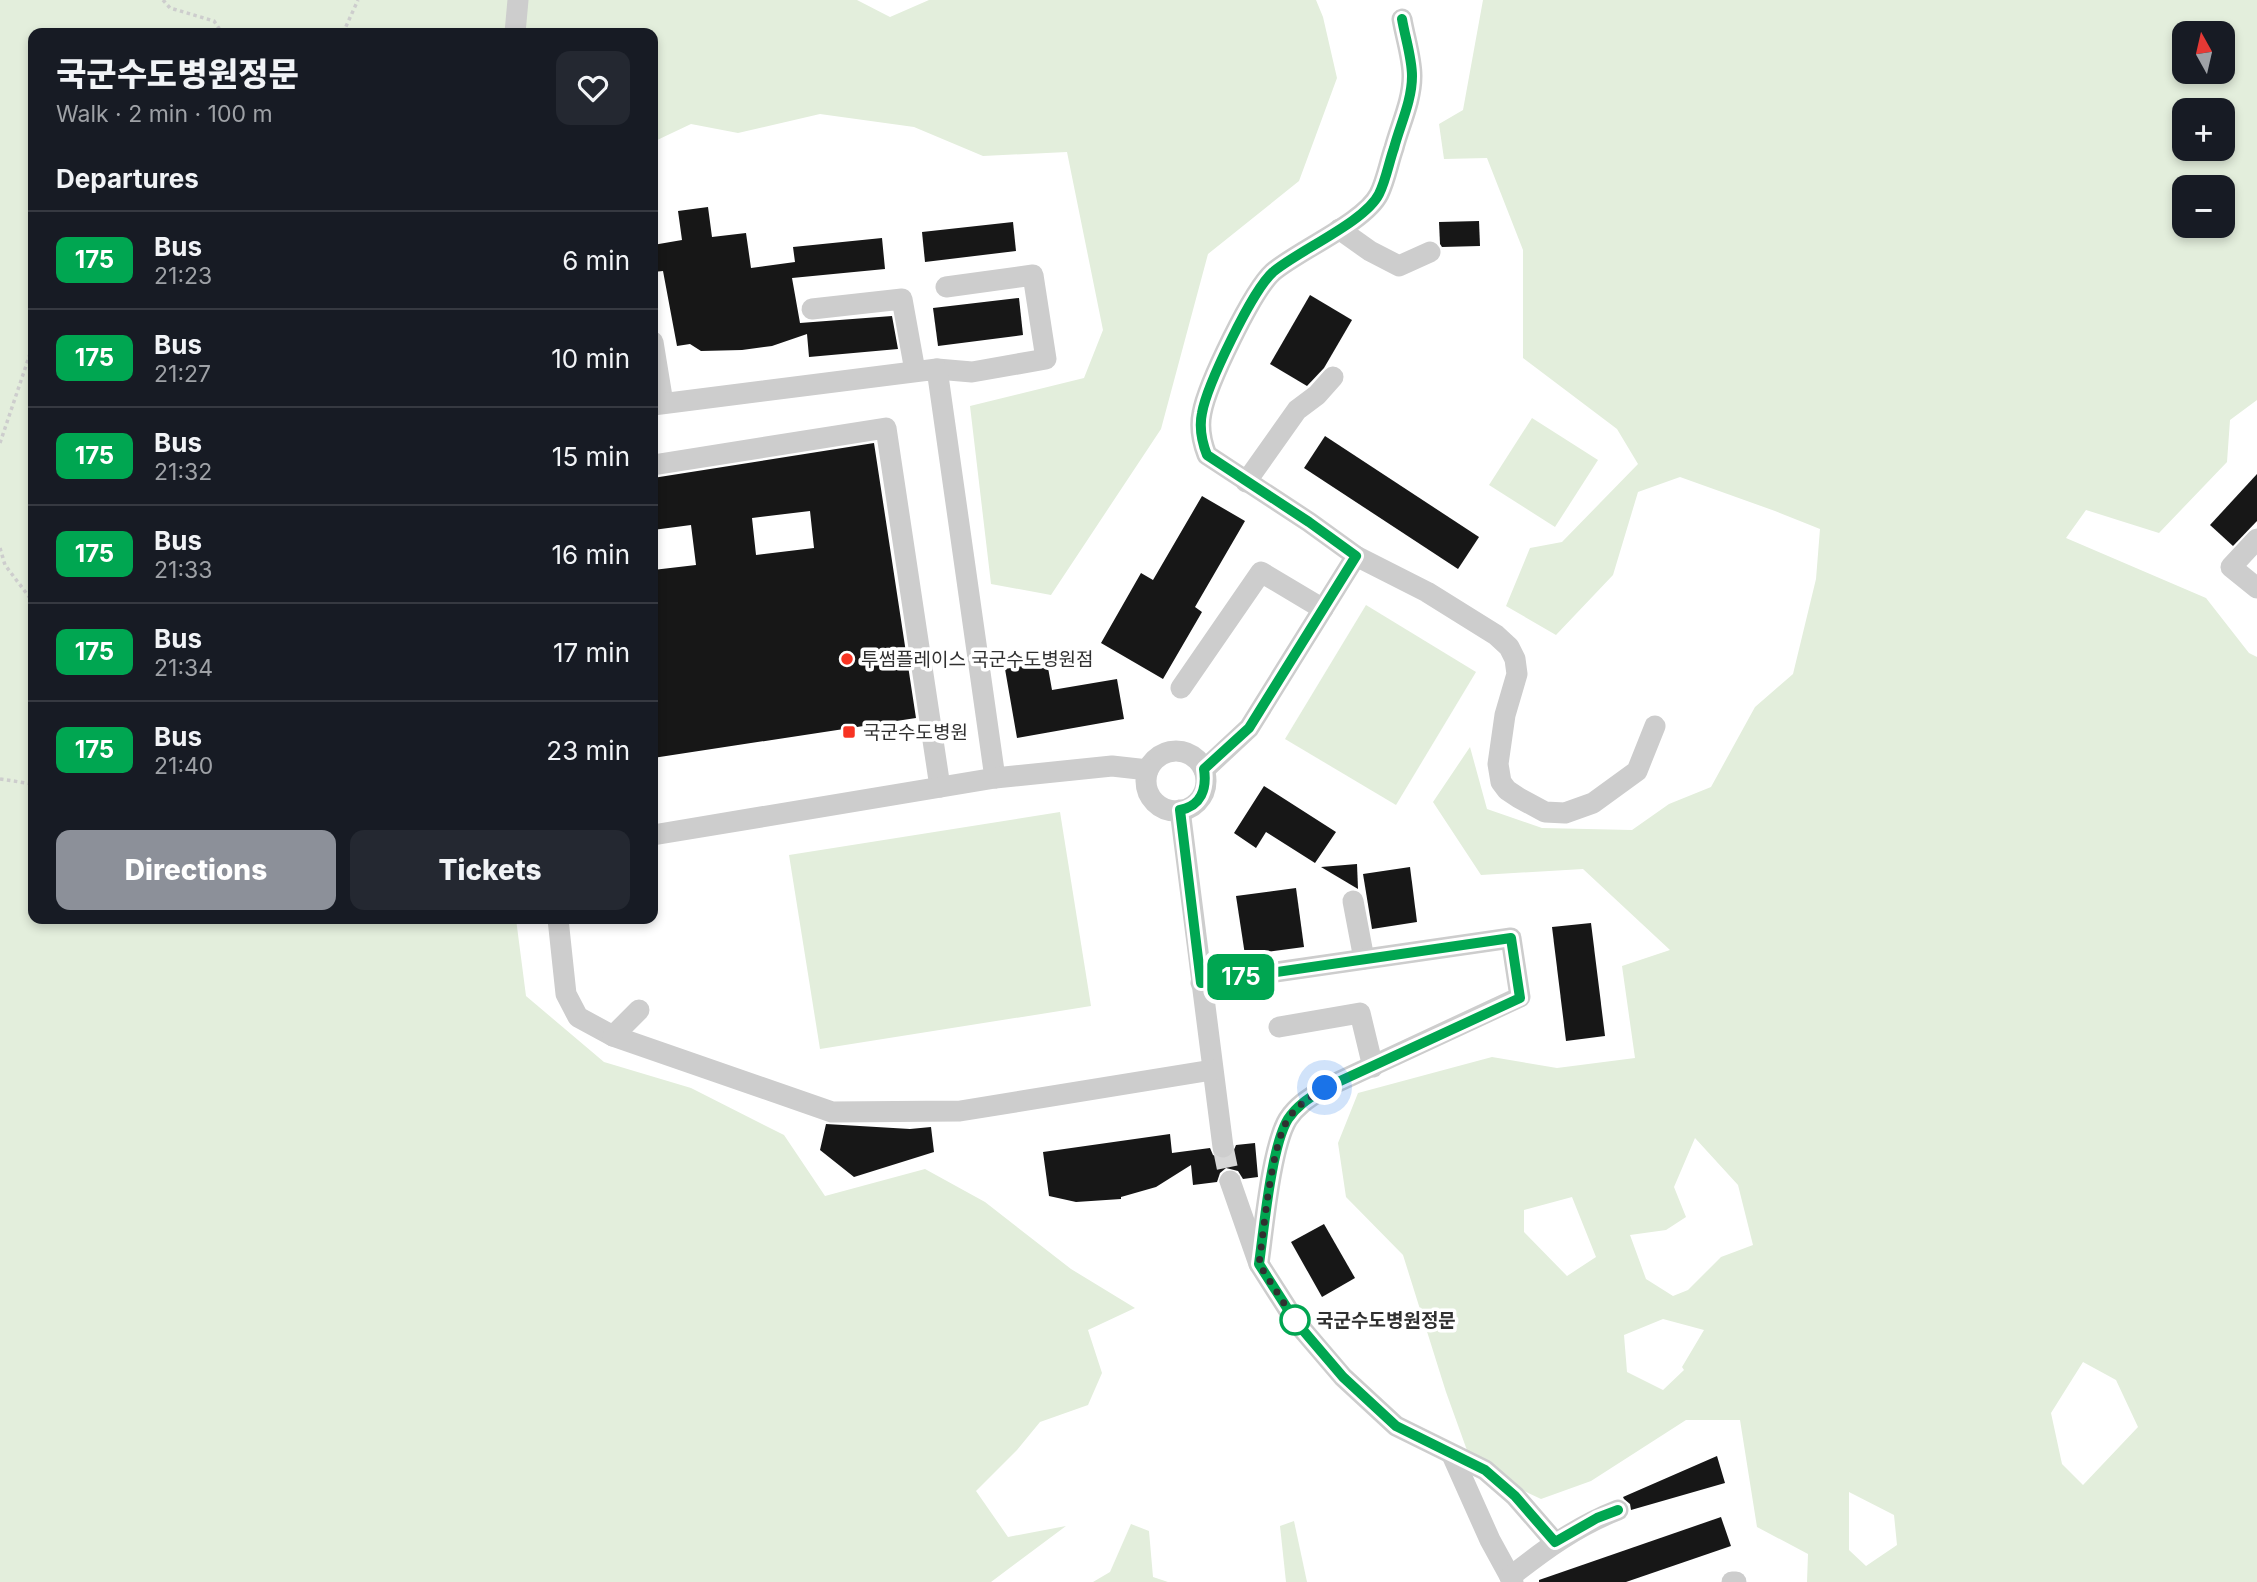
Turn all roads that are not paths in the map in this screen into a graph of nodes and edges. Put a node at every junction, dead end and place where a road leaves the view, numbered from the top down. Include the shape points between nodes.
1 (518, 0) edge
2 (1402, 19) dead end
3 (515, 28) edge
4 (1339, 229) junction
5 (1430, 252) dead end
6 (946, 287) dead end
7 (812, 309) dead end
8 (937, 369) junction
9 (915, 371) junction
10 (1333, 377) dead end
11 (658, 404) edge
12 (658, 464) edge
13 (1246, 482) junction
14 (2257, 539) edge
15 (1356, 556) junction
16 (2257, 588) edge
17 (1323, 608) junction
18 (1181, 688) dead end
19 (1655, 726) dead end
20 (1204, 769) junction
21 (1148, 770) junction
22 (995, 778) junction
23 (940, 787) junction
24 (1180, 810) junction
25 (658, 834) edge
26 (1353, 901) dead end
27 (559, 924) edge
28 (1364, 959) junction
29 (1201, 983) junction
30 (639, 1010) dead end
31 (1279, 1027) dead end
32 (613, 1036) junction
33 (1373, 1067) junction
34 (1212, 1070) junction
35 (1223, 1147) tunnel mouth
36 (1230, 1181) tunnel mouth
37 (1259, 1264) junction
38 (1452, 1455) junction
39 (1618, 1510) dead end
40 (1555, 1542) junction
41 (1511, 1579) edge

1 - 3 street
2 - 4 street via 1412,75 1409,101 1379,195
4 - 5 street via 1399,266
4 - 13 street via 1261,286 1208,391 1201,416 1207,455
6 - 8 street via 1033,275 1046,359 972,372
7 - 9 street via 902,299
8 - 9 street
8 - 22 street
9 - 11 street
10 - 13 street via 1297,410
12 - 23 street via 886,428
13 - 15 street
14 - 16 street via 2231,567
15 - 17 street
15 - 19 street via 1427,592 1509,647 1517,674 1498,764 1501,782 1519,798 1555,813 1593,803 1637,771
17 - 18 street via 1261,572
17 - 20 street via 1249,728
20 - 21 street via 1199,761 1178,751 1161,755
20 - 24 street via 1203,793 1195,804
21 - 22 street via 1112,766
21 - 24 street via 1146,780 1153,800
22 - 23 street
23 - 25 street
24 - 29 street
26 - 28 street
27 - 32 street via 566,994 578,1017
28 - 29 street
28 - 33 street via 1511,938 1520,998
29 - 34 street
30 - 32 street
31 - 33 street via 1360,1013
32 - 34 street via 832,1112 960,1111
33 - 37 street via 1300,1103 1287,1121 1272,1179
34 - 35 street
36 - 37 street
37 - 38 street via 1296,1322 1343,1377 1396,1426
38 - 40 street via 1485,1470
38 - 41 street
39 - 40 street
40 - 41 street

